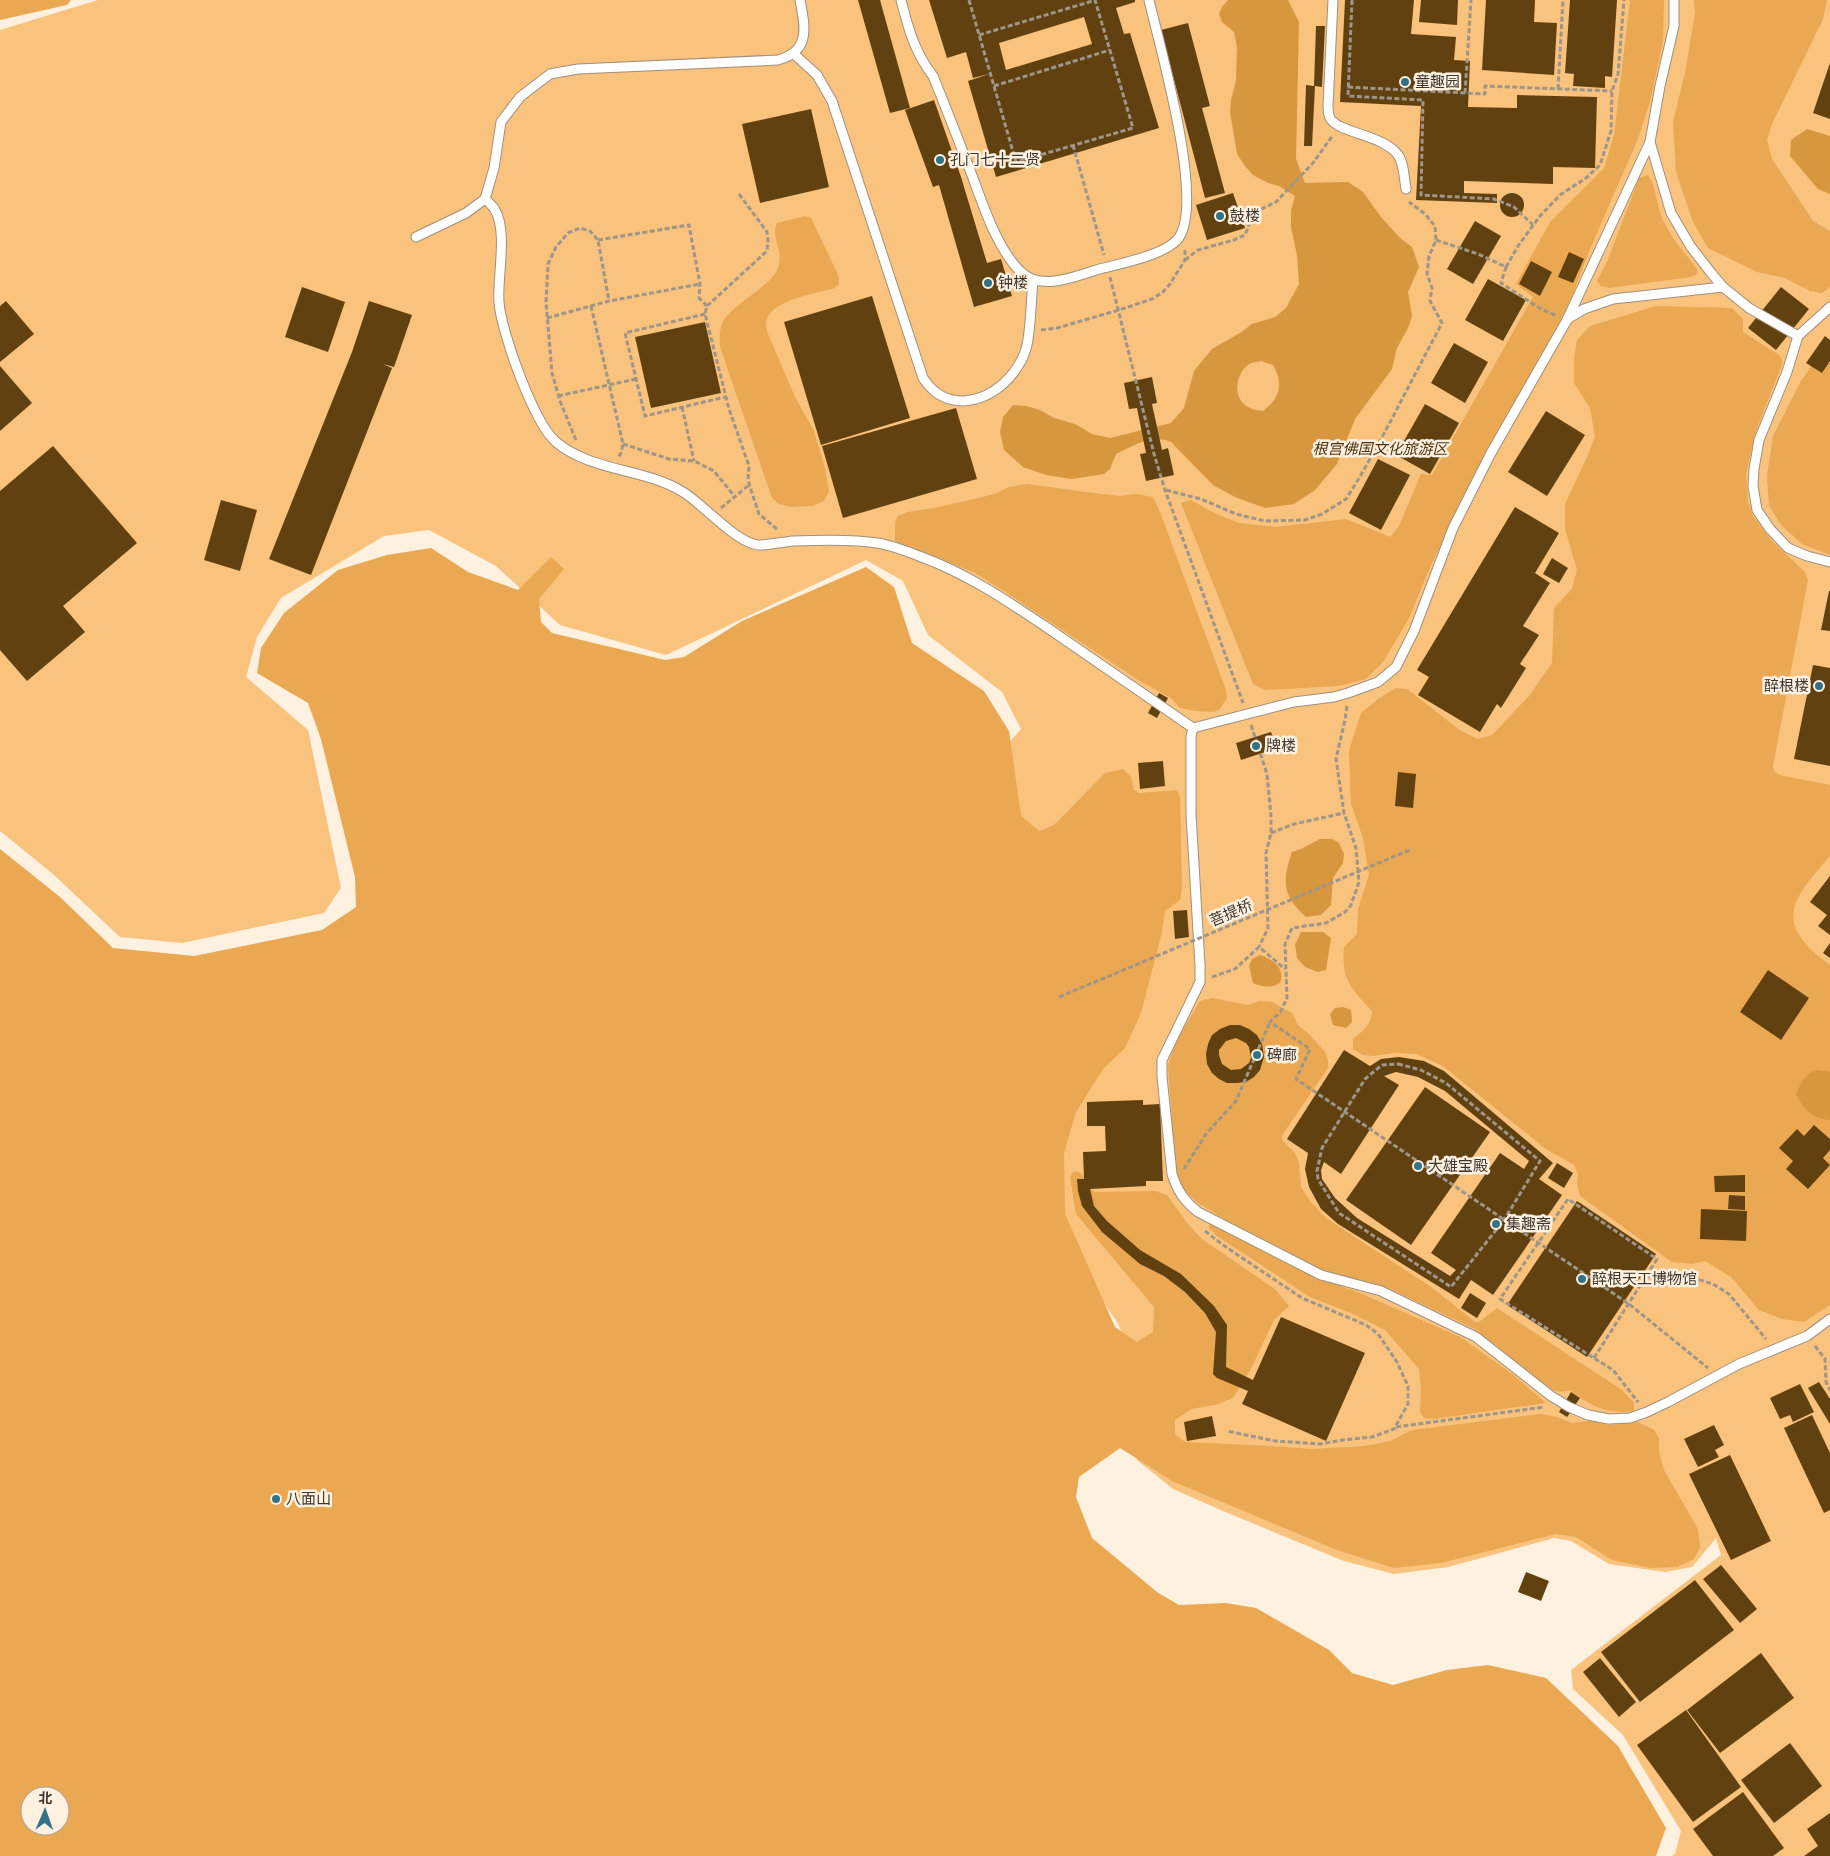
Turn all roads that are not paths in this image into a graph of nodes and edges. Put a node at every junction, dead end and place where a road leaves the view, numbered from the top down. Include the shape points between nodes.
1 (800, 0) edge
2 (901, 0) edge
3 (1148, 0) edge
4 (1332, 0) edge
5 (1674, 0) edge
6 (794, 54) junction
7 (1650, 142) junction
8 (1406, 188) road end
9 (485, 199) junction
10 (416, 237) dead end
11 (1034, 280) junction
12 (1723, 287) junction
13 (1830, 307) edge
14 (1567, 320) junction
15 (1798, 336) junction
16 (1830, 562) edge
17 (1193, 728) junction
18 (1830, 1319) edge

1 - 6 lane via 804,34
2 - 11 lane via 914,46 933,76 991,226 1016,267
3 - 11 lane via 1184,152 1187,200 1182,233 1158,252 1068,278
4 - 8 lane via 1328,106 1331,119 1395,151 1400,159
5 - 7 lane via 1674,26
6 - 9 lane via 778,60 578,69 550,74 520,97 501,122 494,168
6 - 11 lane via 817,75 832,101 923,378 931,389 953,400 984,397 1008,379 1022,358 1028,340
7 - 12 lane via 1671,213 1691,247
7 - 14 lane
9 - 10 lane via 466,213
9 - 17 lane via 496,210 501,234 499,302 506,338 543,426 555,441 583,457 651,477 682,491 736,535 757,545 795,541 878,543 920,556 958,573 996,593
12 - 14 lane via 1613,299 1584,309
12 - 15 lane via 1749,308
13 - 15 lane
14 - 17 lane via 1491,453 1454,528 1414,631 1396,667 1378,682 1348,693 1294,702
15 - 16 lane via 1760,440 1754,468 1756,510 1788,548
17 - 18 lane via 1191,814 1200,982 1162,1060 1172,1174 1185,1201 1198,1212 1321,1275 1382,1291 1476,1337 1551,1396 1588,1415 1630,1418 1646,1412 1739,1364 1807,1336

